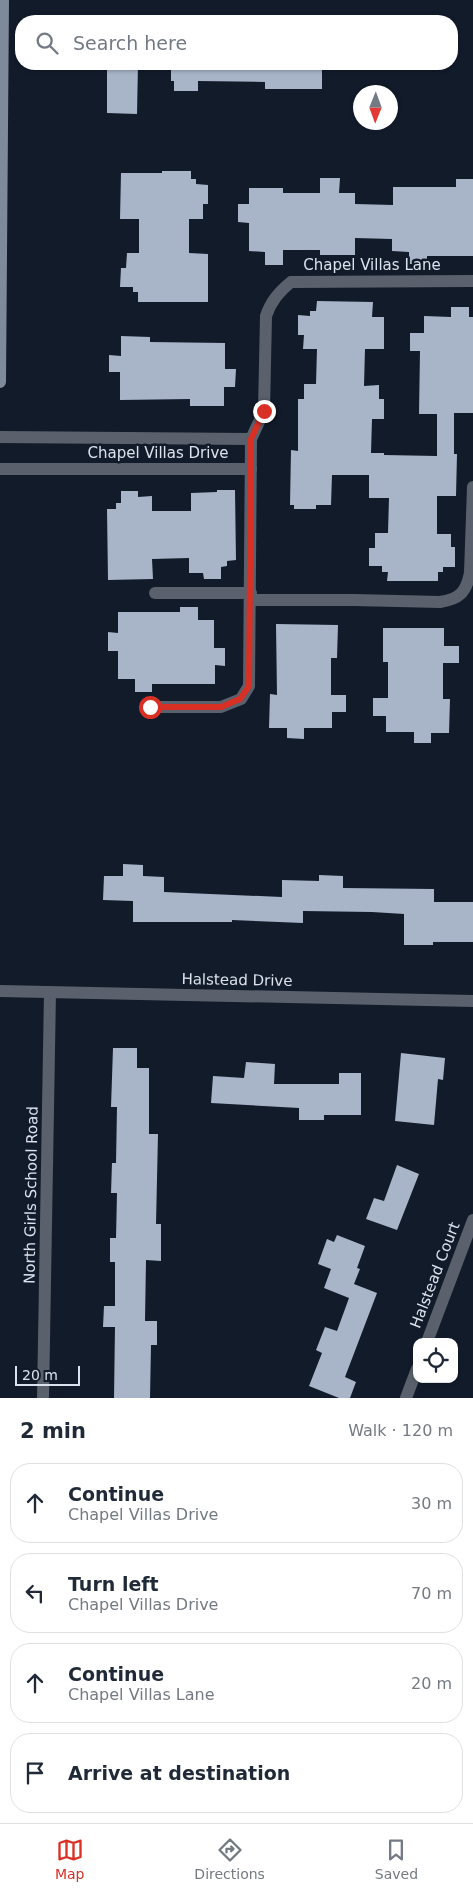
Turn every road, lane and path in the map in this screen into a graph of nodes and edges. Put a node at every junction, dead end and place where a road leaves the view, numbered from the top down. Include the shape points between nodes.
1 (3, 0) edge
2 (1, 123) edge
3 (473, 281) edge
4 (0, 382) edge
5 (0, 437) edge
6 (251, 439) junction
7 (0, 469) edge
8 (251, 469) junction
9 (473, 487) edge
10 (155, 592) dead end
11 (251, 597) junction
12 (150, 707) dead end
13 (0, 991) edge
14 (50, 992) junction
15 (473, 1001) edge
16 (473, 1220) edge
17 (429, 1338) edge
18 (413, 1380) edge
19 (44, 1398) edge
20 (406, 1398) edge

1 - 2 main road
2 - 4 main road
3 - 6 street, Chapel Villas Lane via 291,282 278,293 266,316 264,411
5 - 6 street
6 - 8 street, Chapel Villas Lane
7 - 8 street, Chapel Villas Drive
8 - 11 street
9 - 11 street via 468,585 462,594 451,600
10 - 11 street
11 - 12 street via 249,686 240,699 221,707
13 - 14 street, Halstead Drive
14 - 15 street, Halstead Drive
14 - 19 street, North Girls School Road
16 - 17 street, Halstead Court
18 - 20 street

